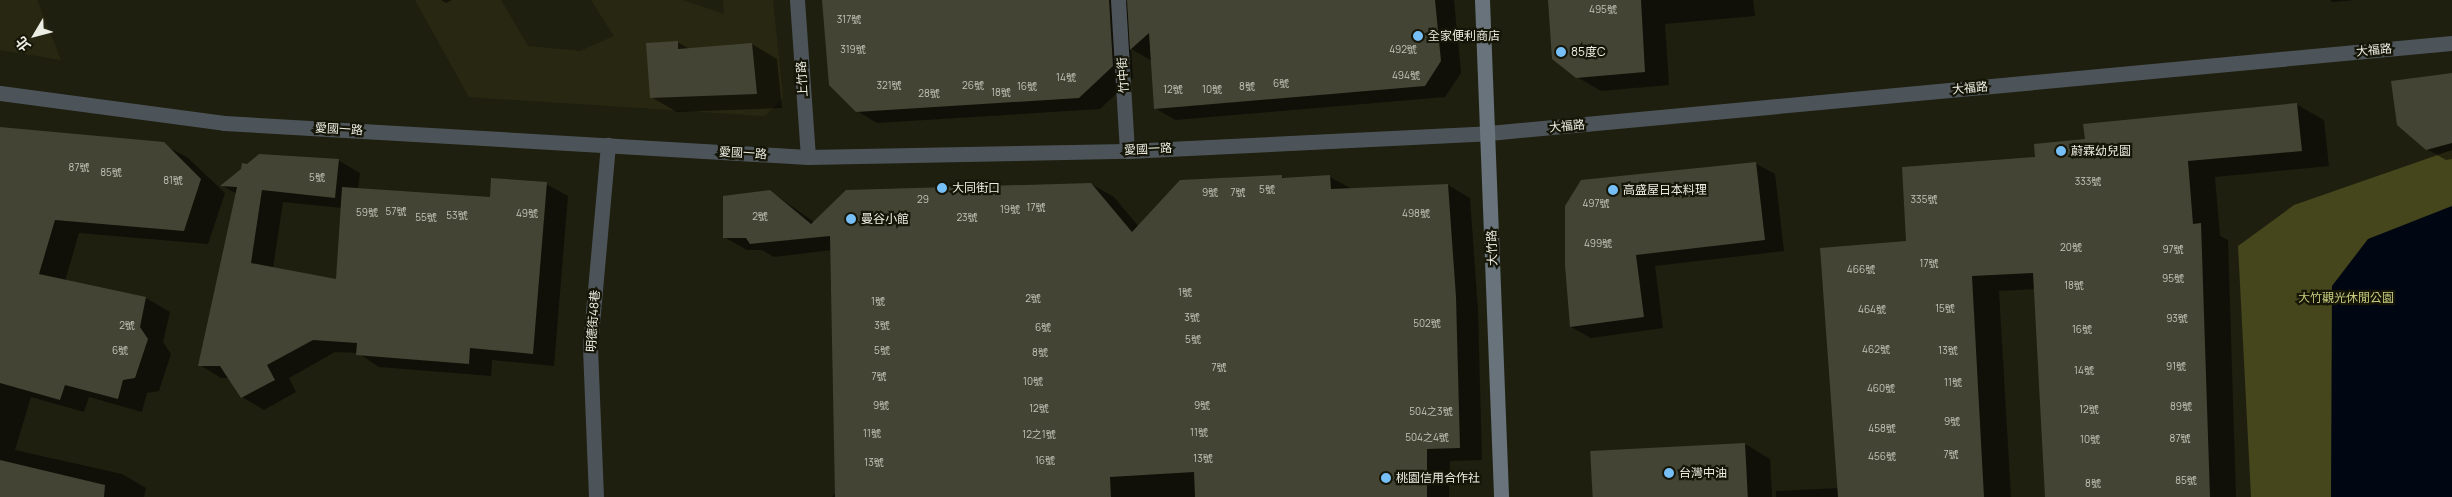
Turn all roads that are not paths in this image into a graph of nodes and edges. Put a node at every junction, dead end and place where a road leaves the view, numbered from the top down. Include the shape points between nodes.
1 (797, 0) edge
2 (1118, 0) edge
3 (1482, 0) edge
4 (2452, 43) edge
5 (0, 93) edge
6 (1489, 133) junction
7 (608, 145) junction
8 (1127, 150) junction
9 (808, 157) junction
10 (596, 497) edge
11 (1501, 497) edge

1 - 9 street, 上竹路
2 - 8 street, 竹中街
3 - 6 main road, 大竹路
4 - 6 street, 大福路
5 - 7 street, 愛國一路 via 224,123
6 - 8 street, 愛國一路
6 - 11 main road, 大竹路
7 - 9 street, 愛國一路
7 - 10 street, 明德街48巷 via 590,346
8 - 9 street, 愛國一路

